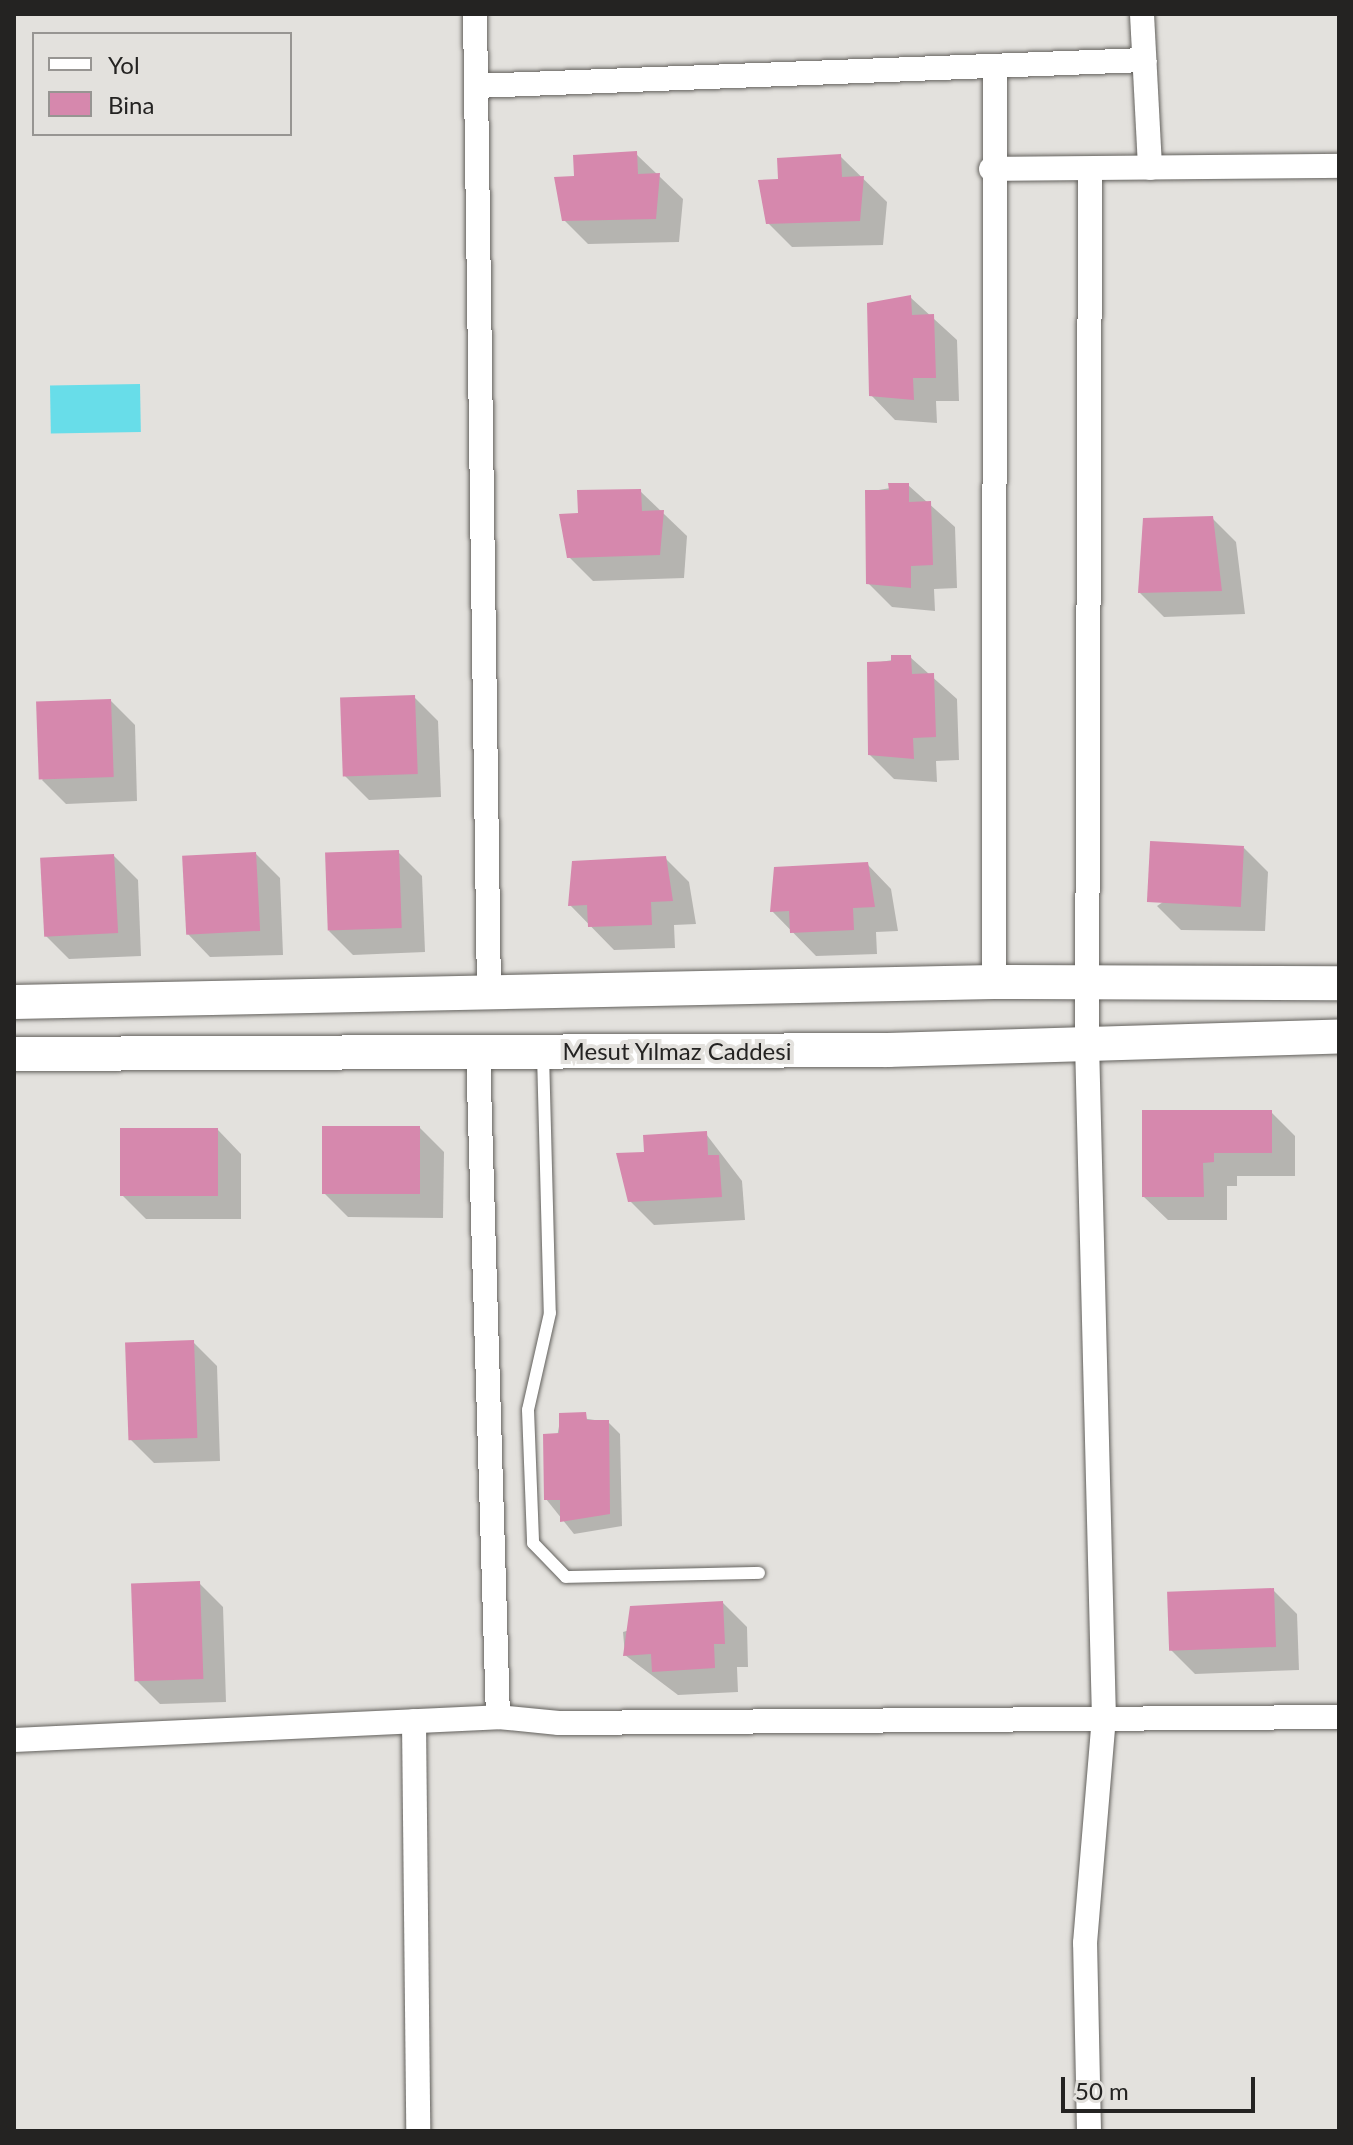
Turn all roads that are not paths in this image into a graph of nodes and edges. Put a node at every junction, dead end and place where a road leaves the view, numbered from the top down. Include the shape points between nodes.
1 (475, 14) edge
2 (1142, 14) edge
3 (1144, 60) junction
4 (995, 68) junction
5 (476, 86) junction
6 (1339, 166) edge
7 (1150, 168) junction
8 (991, 169) junction
9 (1090, 169) junction
10 (994, 982) junction
11 (1339, 983) edge
12 (1089, 984) junction
13 (489, 993) junction
14 (14, 1002) edge
15 (1339, 1037) edge
16 (1087, 1041) junction
17 (543, 1051) junction
18 (478, 1052) junction
19 (14, 1054) edge
20 (759, 1573) dead end
21 (498, 1717) junction
22 (1339, 1717) edge
23 (1104, 1719) junction
24 (414, 1721) junction
25 (14, 1740) edge
26 (418, 2131) edge
27 (1089, 2131) edge

1 - 5 street
2 - 3 street
3 - 4 street
3 - 7 street
4 - 5 street
4 - 8 street
5 - 13 street
6 - 7 street
7 - 9 street
8 - 9 street
8 - 10 street
9 - 12 street
10 - 12 main road
10 - 13 main road
11 - 12 main road
12 - 16 street
13 - 14 main road
15 - 16 main road, Mesut Yılmaz Caddesi
16 - 17 main road, Mesut Yılmaz Caddesi
16 - 23 street
17 - 18 main road, Mesut Yılmaz Caddesi
17 - 20 lane via 550,1295 528,1410 533,1543 566,1577
18 - 19 main road, Mesut Yılmaz Caddesi
18 - 21 street
21 - 23 street via 559,1723
21 - 24 street
22 - 23 street
23 - 27 street via 1085,1943
24 - 25 street
24 - 26 street

